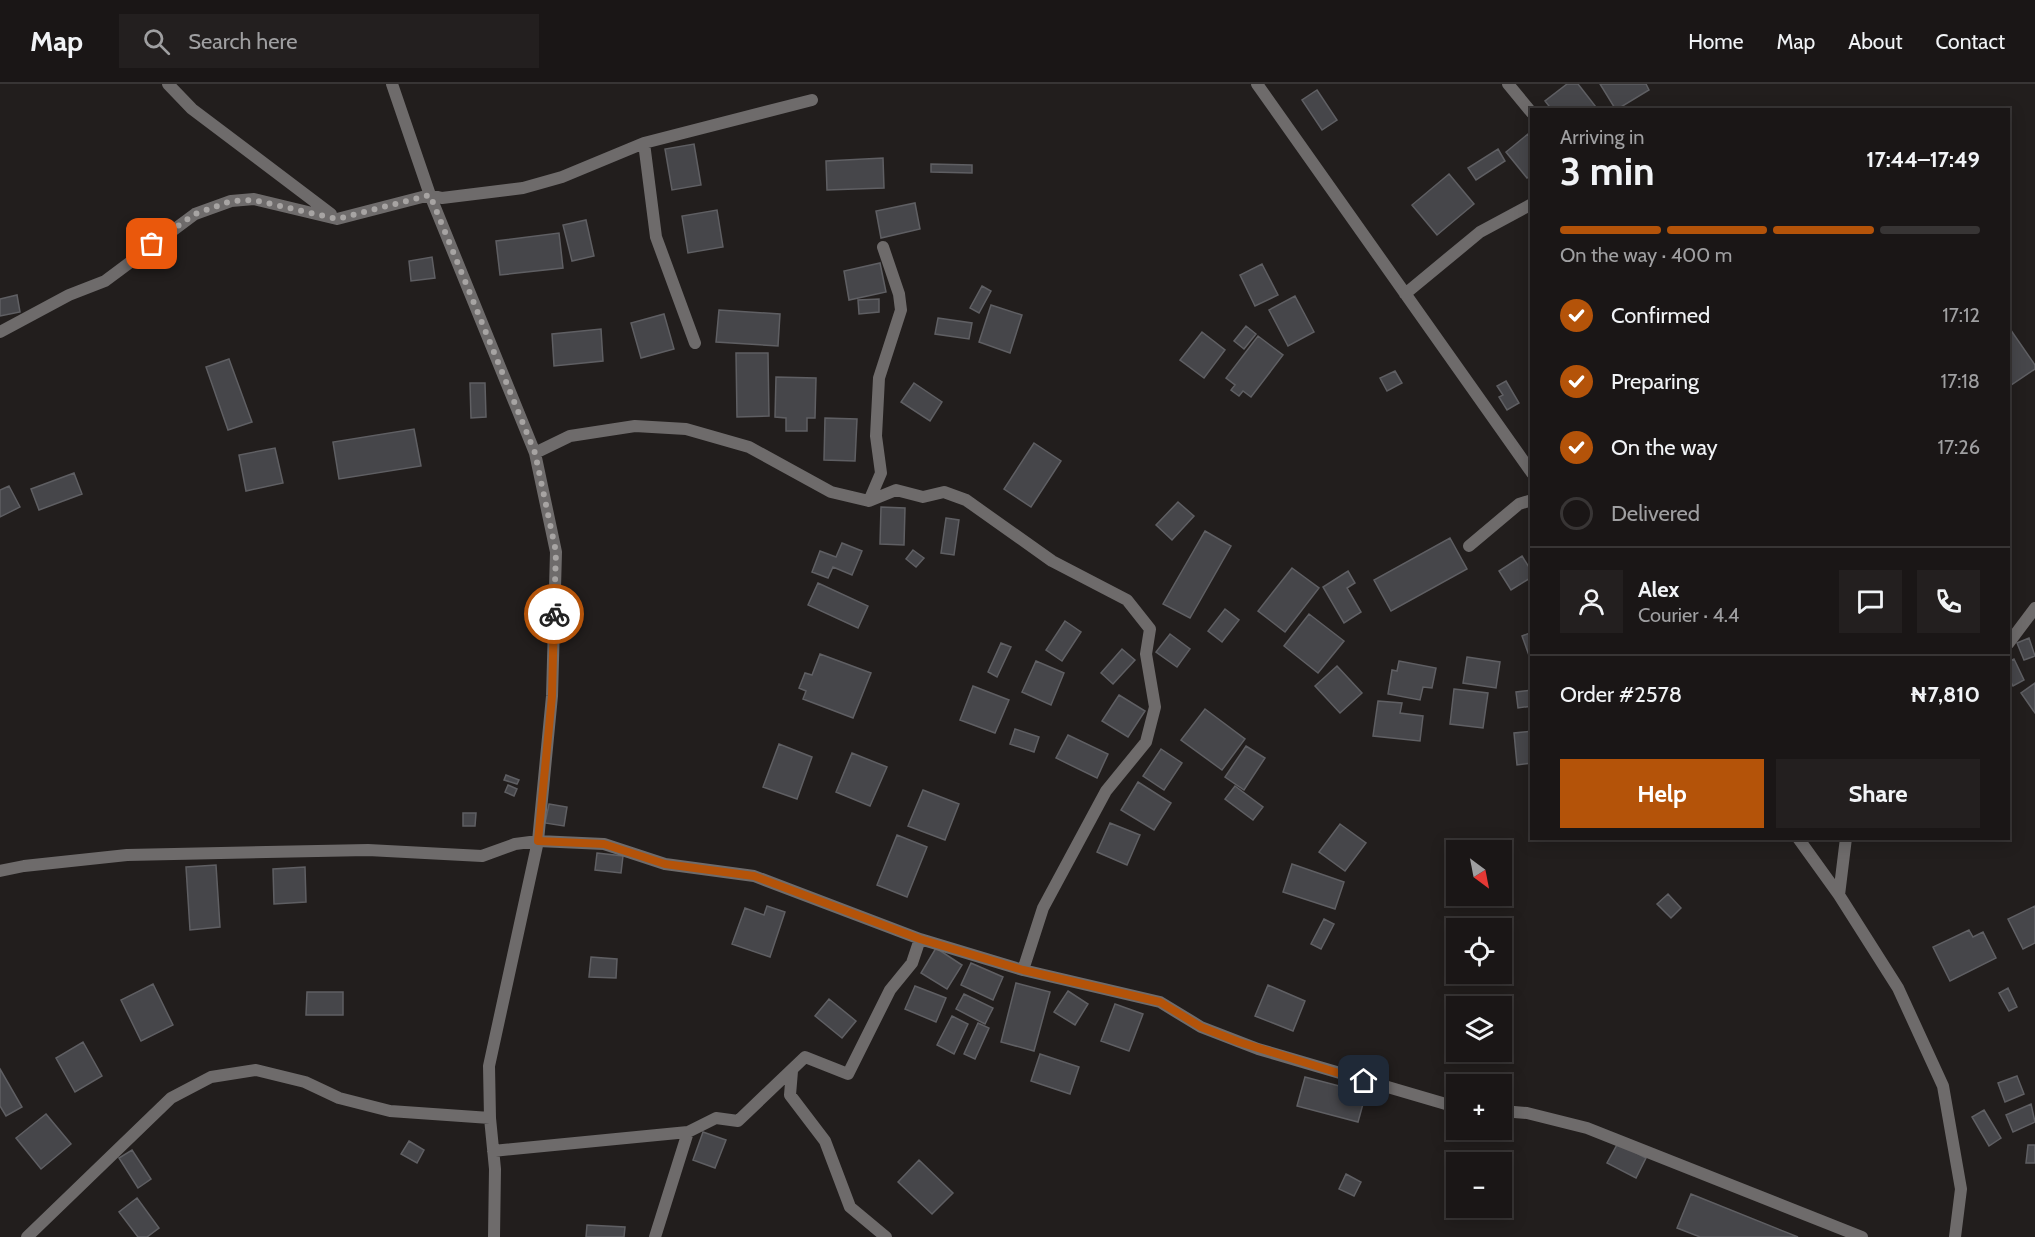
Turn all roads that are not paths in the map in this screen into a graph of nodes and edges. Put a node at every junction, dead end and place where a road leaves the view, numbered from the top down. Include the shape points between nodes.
1 (168, 84) edge
2 (392, 84) edge
3 (1257, 84) edge
4 (1508, 84) edge
5 (812, 100) dead end
6 (1530, 111) edge
7 (644, 143) junction
8 (430, 195) junction
9 (1530, 205) edge
10 (337, 219) junction
11 (884, 247) dead end
12 (1405, 294) junction
13 (0, 332) edge
14 (695, 343) dead end
15 (535, 453) junction
16 (1530, 470) edge
17 (869, 501) junction
18 (1530, 501) edge
19 (1469, 546) dead end
20 (2035, 608) edge
21 (2010, 641) edge
22 (1799, 840) edge
23 (1846, 840) edge
24 (538, 841) junction
25 (0, 872) edge
26 (1839, 895) junction
27 (920, 939) junction
28 (1023, 970) junction
29 (792, 1071) junction
30 (1446, 1104) edge
31 (1512, 1112) edge
32 (490, 1118) junction
33 (688, 1132) junction
34 (493, 1151) junction
35 (27, 1237) edge
36 (494, 1237) edge
37 (655, 1237) edge
38 (886, 1237) edge
39 (1862, 1237) edge
40 (1955, 1237) edge

1 - 10 street via 192,109
2 - 8 street
3 - 12 street
4 - 6 street
5 - 7 street
7 - 8 street via 562,177 523,188 442,198
7 - 14 street via 656,237
8 - 10 street
8 - 15 street
9 - 12 street via 1480,232
10 - 13 street via 254,200 231,201 195,214 105,281 69,295
11 - 17 street via 901,310 879,378 876,435 881,473
12 - 16 street
15 - 17 street via 570,436 635,426 686,429 749,447 831,492
15 - 24 street via 556,552 552,696
17 - 28 street via 896,490 923,497 944,492 966,500 1052,561 1127,600 1150,629 1146,654 1155,707 1146,742 1106,791 1043,908
18 - 19 street via 1519,504
20 - 21 street
22 - 26 street
23 - 26 street
24 - 25 street via 482,855 368,850 127,855
24 - 27 street via 604,844 665,864 754,876
24 - 32 street via 489,1066
26 - 40 street via 1898,988 1943,1086 1961,1190
27 - 28 street
27 - 29 street via 912,963 890,990 848,1074 805,1057
28 - 30 street via 1160,1002 1201,1027 1258,1049
29 - 33 street via 738,1121 716,1118
29 - 38 street via 790,1095 825,1141 850,1207
31 - 39 street via 1587,1128
32 - 34 street
32 - 35 street via 390,1111 256,1070 211,1077 171,1098
33 - 34 street
33 - 37 street
34 - 36 street

